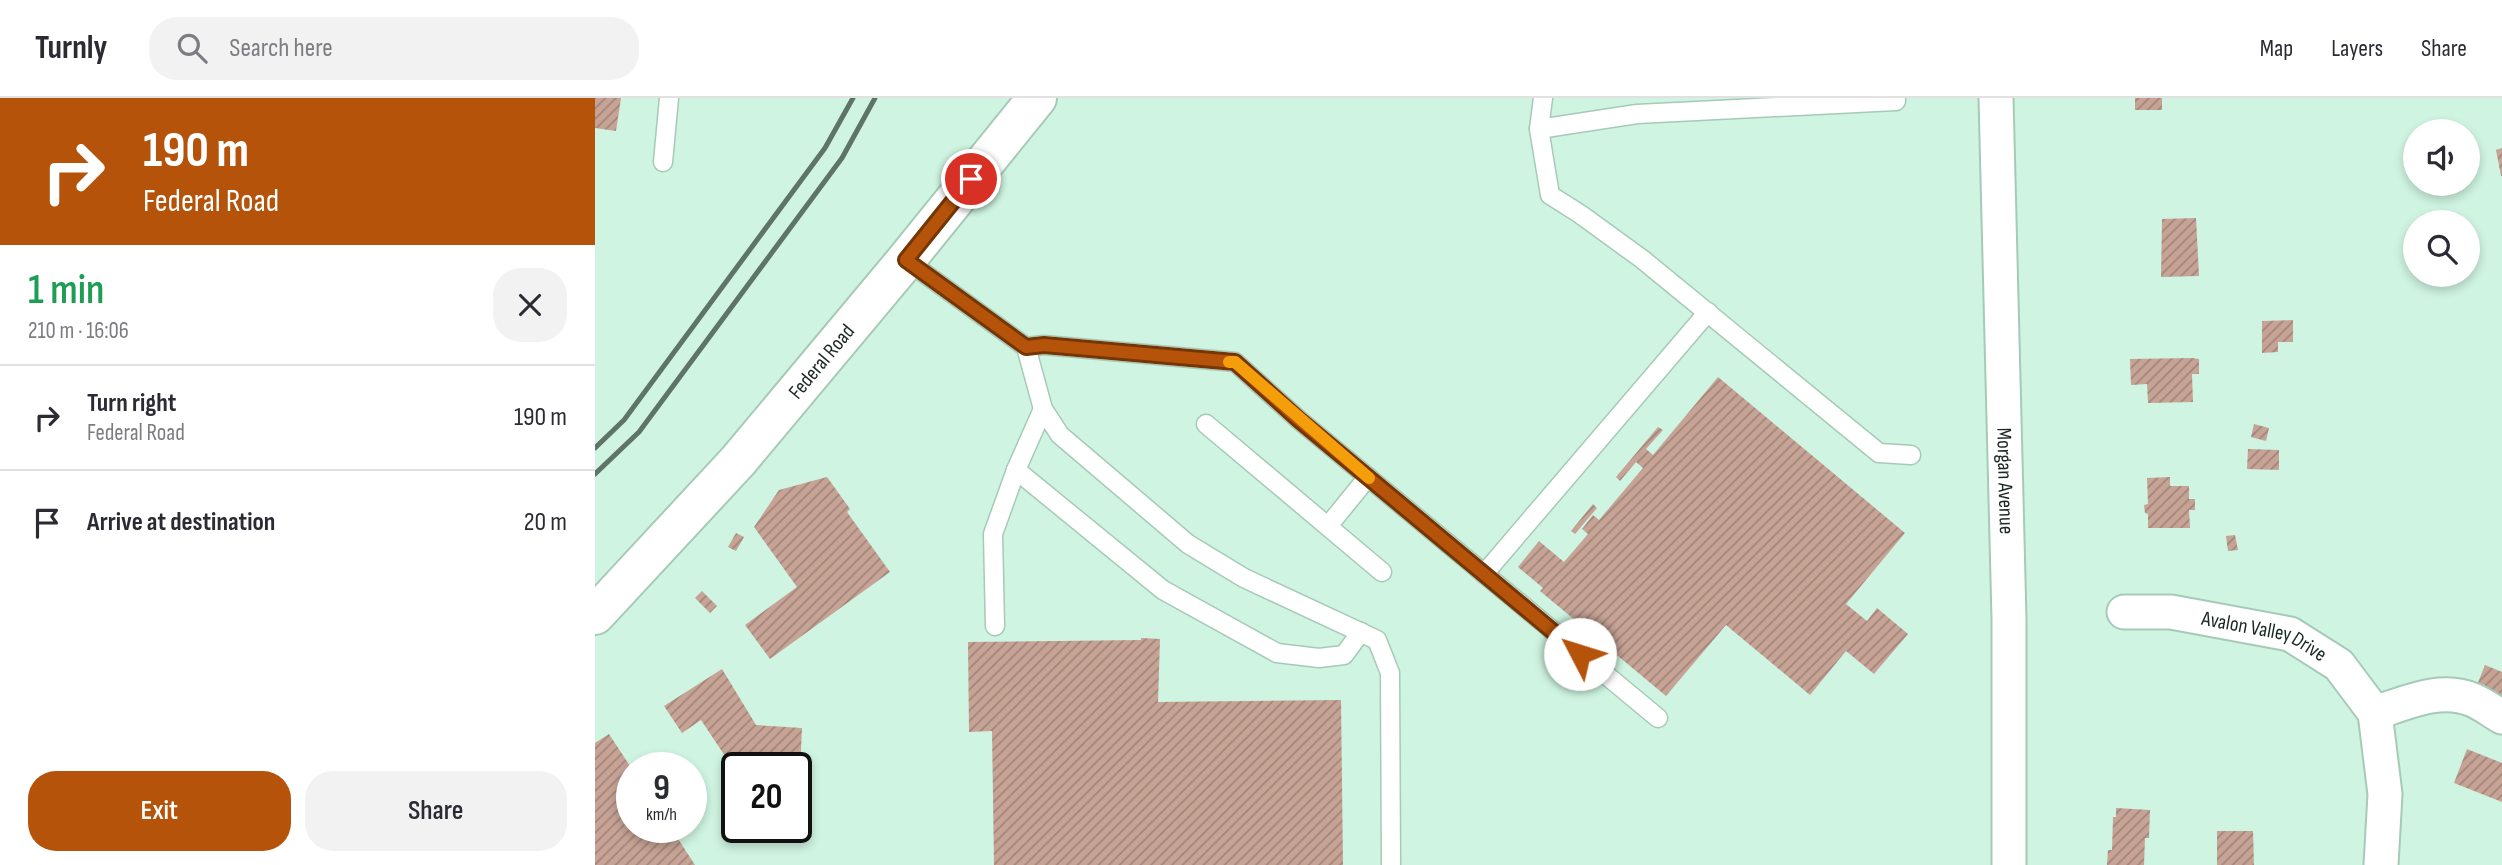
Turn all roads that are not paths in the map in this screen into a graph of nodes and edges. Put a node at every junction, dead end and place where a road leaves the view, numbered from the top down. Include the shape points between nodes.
1 (669, 98) edge
2 (1037, 98) edge
3 (1543, 98) edge
4 (1896, 98) edge
5 (1996, 98) edge
6 (1538, 129) junction
7 (663, 162) dead end
8 (906, 260) junction
9 (1708, 313) junction
10 (1026, 347) junction
11 (1043, 409) junction
12 (1206, 424) dead end
13 (1912, 455) dead end
14 (1016, 470) junction
15 (1368, 477) junction
16 (1328, 526) junction
17 (1382, 572) dead end
18 (1484, 574) junction
19 (2124, 612) dead end
20 (595, 615) edge
21 (995, 626) dead end
22 (1361, 632) junction
23 (2375, 713) junction
24 (1658, 718) dead end
25 (2502, 718) edge
26 (1391, 865) edge
27 (2008, 865) edge
28 (2381, 865) edge

1 - 7 lane
2 - 8 main road, Federal Road
3 - 6 lane
4 - 6 lane via 1637,114
5 - 27 street, Morgan Avenue via 2009,619
6 - 9 lane via 1550,195 1642,258
8 - 10 lane
8 - 20 main road, Federal Road via 739,461
9 - 13 lane via 1879,453
9 - 18 lane
10 - 11 lane
10 - 15 lane via 1235,362
11 - 14 lane
11 - 22 lane via 1060,435 1188,544 1244,578
12 - 16 lane
14 - 21 lane via 993,534
14 - 22 lane via 1163,590 1277,653 1319,658 1344,655
15 - 16 lane
15 - 18 lane
16 - 17 lane
18 - 24 lane
19 - 23 street, Avalon Valley Drive via 2171,612 2290,634 2339,665
22 - 26 lane via 1377,640 1390,673
23 - 25 street via 2431,696 2453,695 2473,700
23 - 28 street, Avalon Valley Drive via 2385,794

